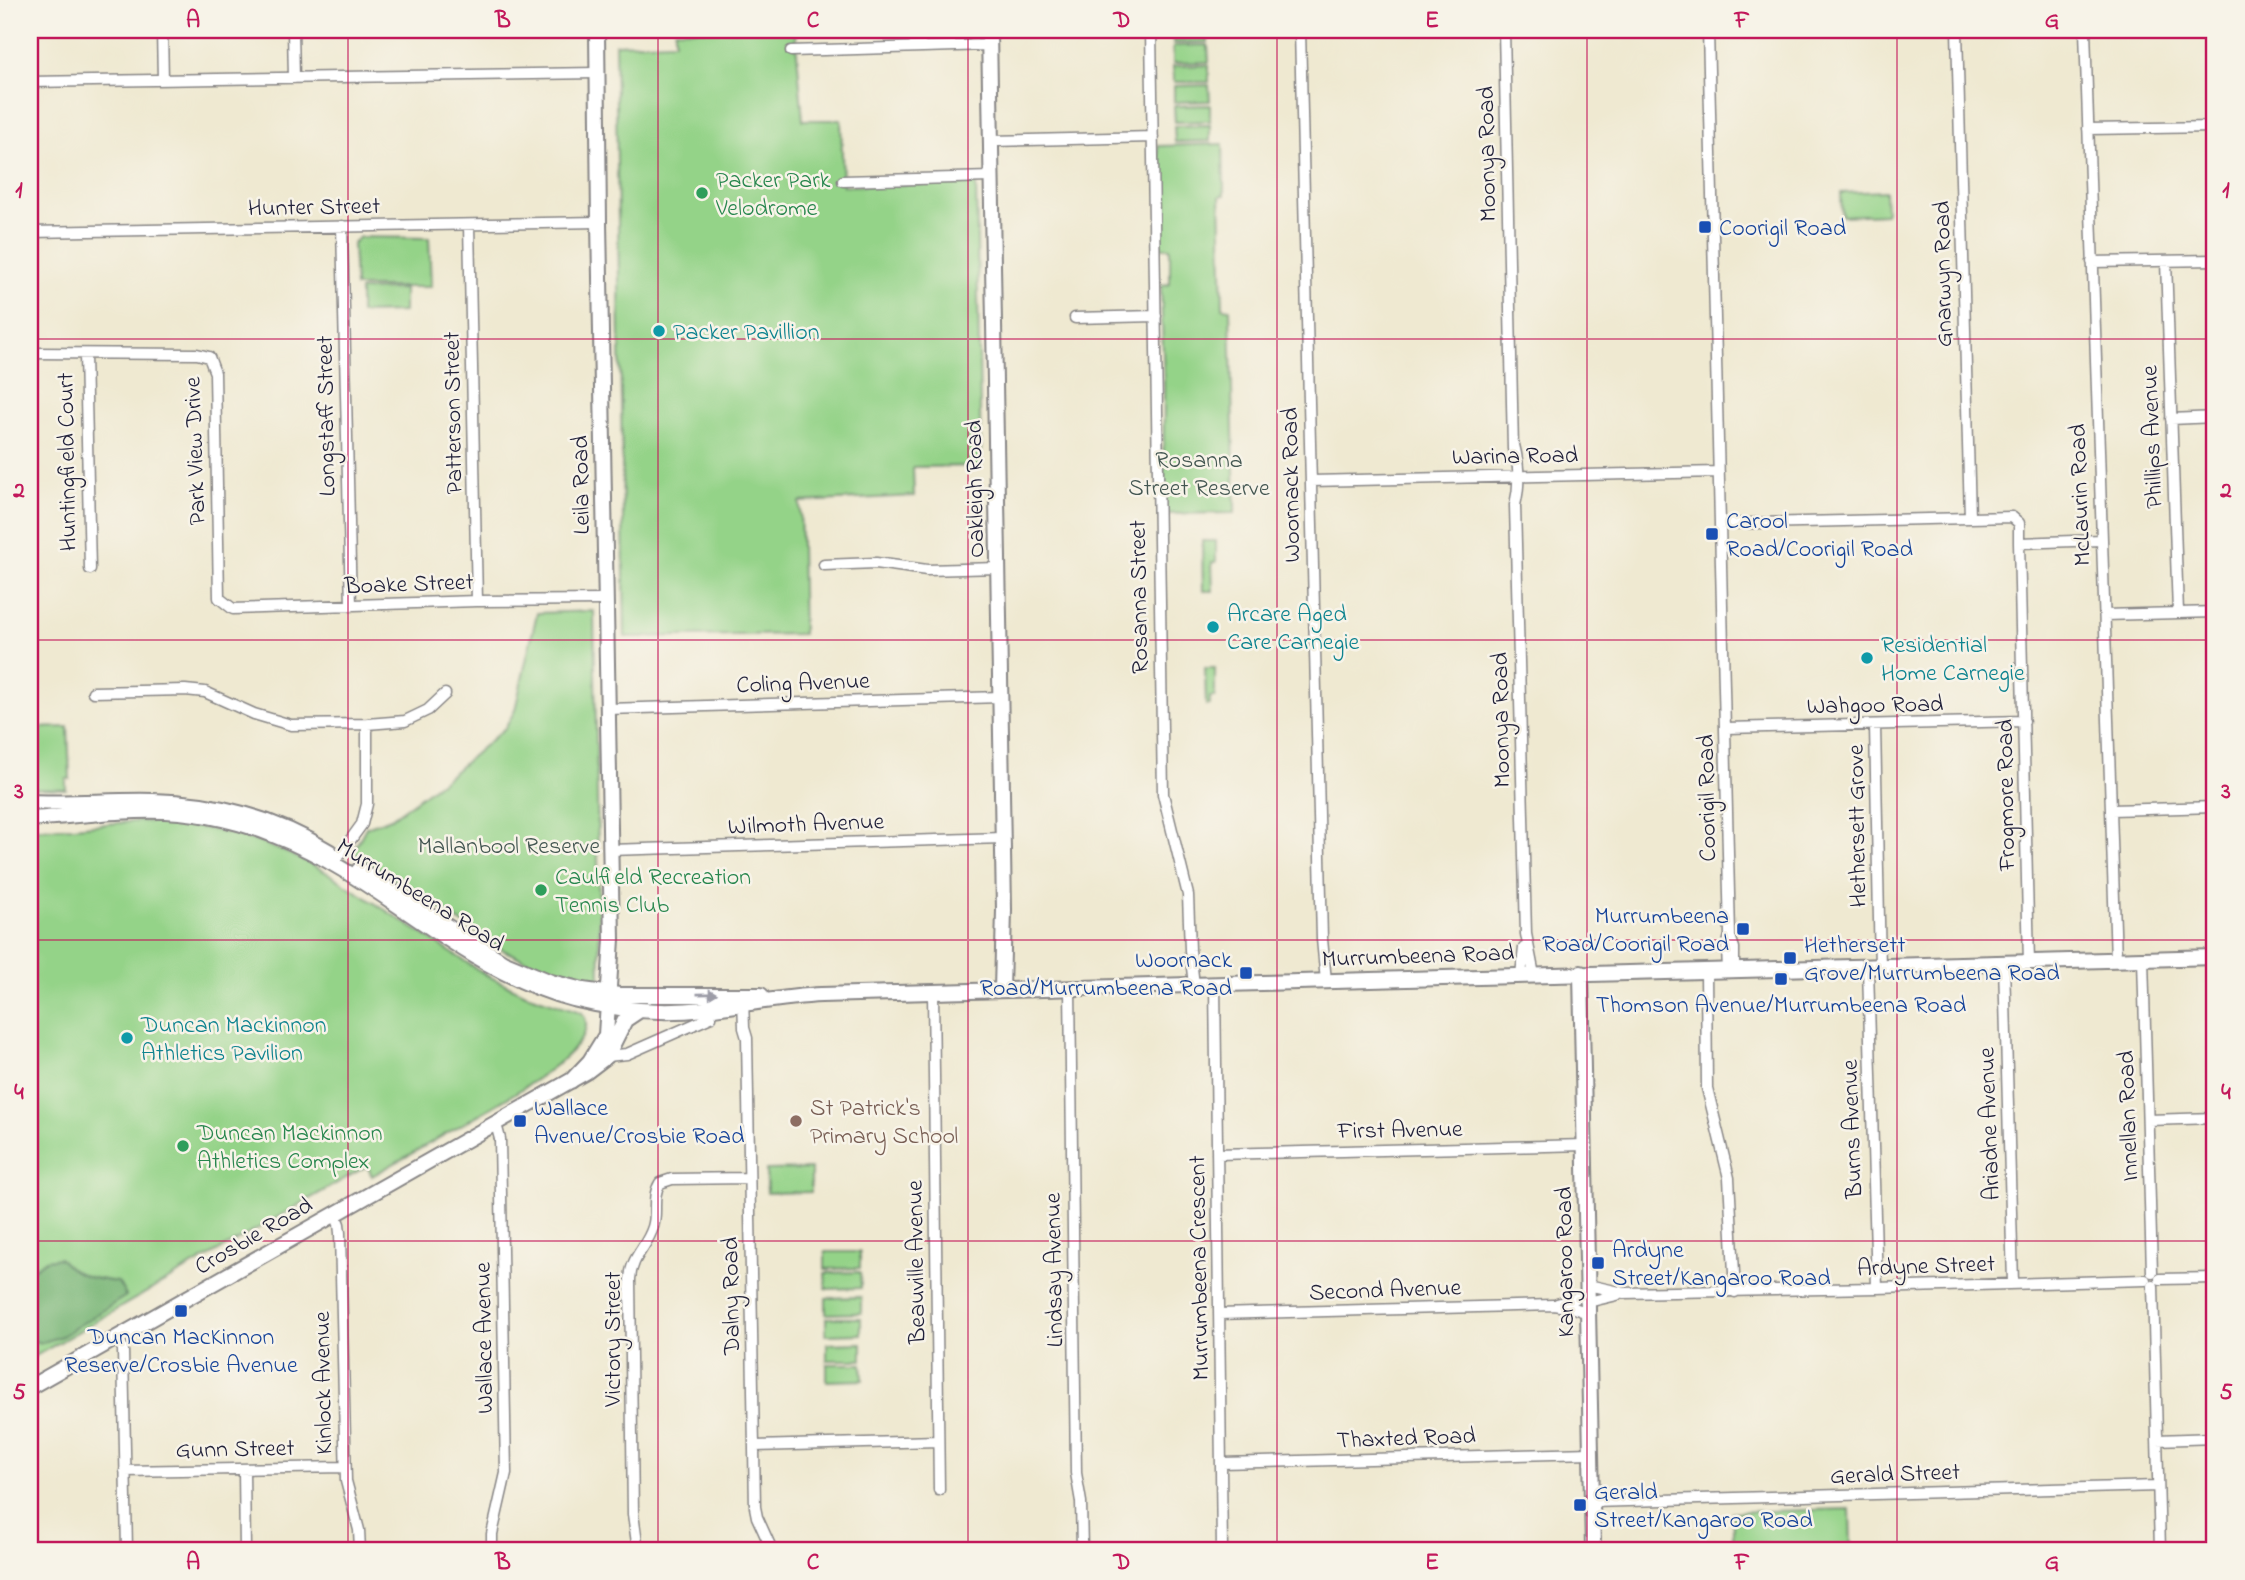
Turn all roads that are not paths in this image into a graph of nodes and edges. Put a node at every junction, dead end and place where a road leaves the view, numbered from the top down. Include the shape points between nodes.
1 (162, 30) edge
2 (293, 30) edge
3 (597, 30) edge
4 (989, 30) edge
5 (1151, 30) edge
6 (1300, 30) edge
7 (1504, 30) edge
8 (1709, 30) edge
9 (1957, 30) edge
10 (2085, 30) edge
11 (989, 46) junction
12 (791, 51) dead end
13 (597, 73) junction
14 (294, 78) junction
15 (163, 80) junction
16 (30, 82) edge
17 (2215, 127) edge
18 (2088, 129) junction
19 (1153, 137) junction
20 (991, 141) junction
21 (991, 177) junction
22 (843, 181) dead end
23 (598, 222) junction
24 (469, 225) junction
25 (342, 226) junction
26 (30, 232) edge
27 (2215, 260) edge
28 (2166, 261) junction
29 (2092, 262) junction
30 (1156, 316) junction
31 (1075, 318) dead end
32 (30, 353) edge
33 (85, 355) junction
34 (2215, 417) edge
35 (2171, 419) junction
36 (1719, 472) junction
37 (1515, 476) junction
38 (1311, 481) junction
39 (1969, 518) junction
40 (1720, 524) junction
41 (2102, 540) junction
42 (2019, 542) junction
43 (824, 565) dead end
44 (998, 568) junction
45 (90, 569) dead end
46 (219, 598) joint
47 (605, 600) junction
48 (477, 601) junction
49 (351, 606) junction
50 (2215, 611) edge
51 (2178, 613) junction
52 (2105, 615) junction
53 (93, 692) dead end
54 (445, 694) dead end
55 (1000, 697) junction
56 (608, 709) junction
57 (2024, 721) junction
58 (367, 724) junction
59 (1875, 726) junction
60 (1726, 728) junction
61 (30, 802) edge
62 (2215, 807) edge
63 (2112, 810) junction
64 (30, 819) edge
65 (1003, 838) junction
66 (610, 850) junction
67 (336, 860) junction
68 (2215, 957) edge
69 (2143, 959) junction
70 (2116, 960) junction
71 (2029, 963) junction
72 (2004, 964) junction
73 (1874, 968) junction
74 (1731, 970) junction
75 (1706, 971) junction
76 (1581, 973) junction
77 (1528, 975) junction
78 (1323, 981) junction
79 (1214, 984) junction
80 (1190, 985) junction
81 (1070, 988) junction
82 (1006, 990) junction
83 (933, 992) junction
84 (746, 999) junction
85 (612, 1001) junction
86 (590, 1003) junction
87 (640, 1010) junction
88 (711, 1017) dead end
89 (602, 1053) junction
90 (2215, 1118) edge
91 (2148, 1119) junction
92 (496, 1124) junction
93 (1585, 1145) junction
94 (1217, 1154) junction
95 (749, 1178) junction
96 (335, 1215) junction
97 (2215, 1278) edge
98 (2152, 1279) junction
99 (2013, 1283) junction
100 (1877, 1288) junction
101 (1735, 1292) junction
102 (1624, 1293) junction
103 (1588, 1298) junction
104 (1553, 1305) junction
105 (1219, 1314) junction
106 (119, 1337) junction
107 (30, 1387) edge
108 (2215, 1438) edge
109 (2157, 1440) junction
110 (938, 1441) junction
111 (755, 1446) junction
112 (1591, 1452) junction
113 (1222, 1463) junction
114 (345, 1467) junction
115 (244, 1469) junction
116 (125, 1471) junction
117 (2158, 1486) junction
118 (939, 1490) dead end
119 (1592, 1502) junction
120 (127, 1550) edge
121 (245, 1550) edge
122 (360, 1550) edge
123 (492, 1550) edge
124 (638, 1550) edge
125 (772, 1550) edge
126 (1082, 1550) edge
127 (1222, 1550) edge
128 (1593, 1550) edge
129 (2160, 1550) edge

1 - 15 street
2 - 14 street
3 - 13 street, Leila Road
4 - 11 street, Oakleigh Road
5 - 19 street, Rosanna Street
6 - 38 street, Woornack Road
7 - 37 street, Moonya Road via 1511,459
8 - 36 street, Coorigil Road
9 - 39 street, Gnarwyn Road
10 - 18 street, McLaurin Road
11 - 12 street
11 - 20 street, Oakleigh Road
13 - 14 street
13 - 23 street, Leila Road
14 - 15 street
15 - 16 street
17 - 18 street
18 - 29 street, McLaurin Road
19 - 20 street
19 - 30 street, Rosanna Street
20 - 21 street, Oakleigh Road
21 - 22 street
21 - 44 street, Oakleigh Road
23 - 24 street, Hunter Street
23 - 47 street, Leila Road
24 - 25 street, Hunter Street
24 - 48 street, Patterson Street
25 - 26 street, Hunter Street
25 - 49 street, Longstaff Street
27 - 28 street
28 - 29 street
28 - 35 street, Phillips Avenue
29 - 41 street, McLaurin Road
30 - 31 street
30 - 80 street, Rosanna Street via 1163,794 1188,895
32 - 33 street, Park View Drive
33 - 45 street, Huntingfield Court
33 - 46 street, Park View Drive via 197,354 209,358 215,373
34 - 35 street
35 - 51 street, Phillips Avenue
36 - 37 street, Warina Road
36 - 40 street, Coorigil Road
37 - 38 street, Warina Road
37 - 77 street, Moonya Road
38 - 78 street, Woornack Road
39 - 40 street
39 - 42 street via 2012,517 2019,523
40 - 60 street, Coorigil Road
41 - 42 street
41 - 52 street, McLaurin Road
42 - 57 street, Frogmore Road
43 - 44 street
44 - 55 street, Oakleigh Road
46 - 49 street, Boake Street via 233,609
47 - 48 street, Boake Street
47 - 56 street, Leila Road
48 - 49 street, Boake Street
50 - 51 street
51 - 52 street
52 - 63 street, McLaurin Road
53 - 58 street via 205,692 291,725
54 - 58 street via 428,710 405,721
55 - 56 street, Coling Avenue
55 - 65 street, Oakleigh Road
56 - 66 street, Leila Road
57 - 59 street, Wahgoo Road
57 - 71 street, Frogmore Road
58 - 67 street via 367,804 362,824
59 - 60 street, Wahgoo Road
59 - 73 street, Hethersett Grove
60 - 74 street, Coorigil Road
61 - 67 street, Murrumbeena Road via 150,800 220,808 305,837
62 - 63 street
63 - 70 street, McLaurin Road
64 - 67 street, Murrumbeena Road via 136,811 192,813 275,835
65 - 66 street, Wilmoth Avenue
65 - 82 street, Oakleigh Road
66 - 85 street, Leila Road via 612,939 617,961
67 - 85 street, Murrumbeena Road via 514,968
67 - 86 street, Murrumbeena Road via 497,970 531,986
68 - 69 street, Murrumbeena Road
69 - 70 street, Murrumbeena Road
69 - 91 street, Innellan Road
70 - 71 street, Murrumbeena Road
71 - 72 street, Murrumbeena Road
72 - 73 street, Murrumbeena Road
72 - 99 street, Ariadne Avenue
73 - 74 street, Murrumbeena Road
73 - 100 street, Burns Avenue
74 - 75 street, Murrumbeena Road
75 - 76 street, Murrumbeena Road
75 - 101 street via 1707,1088 1729,1178
76 - 77 street, Murrumbeena Road
76 - 93 street, Kangaroo Road
77 - 78 street, Murrumbeena Road
78 - 79 street, Murrumbeena Road
79 - 80 street, Murrumbeena Road
79 - 94 street, Murrumbeena Crescent
80 - 81 street, Murrumbeena Road
81 - 82 street, Murrumbeena Road
81 - 126 street, Lindsay Avenue via 1076,1473
82 - 83 street, Murrumbeena Road
83 - 84 street, Murrumbeena Road
83 - 110 street, Beauville Avenue
85 -> 84 street, Murrumbeena Road
84 - 87 street, Murrumbeena Road via 702,1009
84 - 95 street, Dalny Road via 750,1028
85 - 86 street, Murrumbeena Road
85 - 87 street, Murrumbeena Road
85 - 89 street, Leila Road
86 - 89 street via 600,1023
87 - 89 street via 625,1020
88 - 89 street via 626,1054
89 - 92 street, Crosbie Road via 571,1081
90 - 91 street
91 - 98 street, Innellan Road
92 - 96 street, Crosbie Road
92 - 123 street, Wallace Avenue via 500,1139 506,1473
93 - 94 street, First Avenue
93 - 103 street, Kangaroo Road
94 - 105 street, Murrumbeena Crescent
95 - 111 street, Dalny Road
95 - 124 street, Victory Street via 660,1183 653,1228 632,1264 633,1514
96 - 106 street, Crosbie Road
96 - 114 street, Kinlock Avenue via 340,1233
97 - 98 street, Ardyne Street
98 - 99 street, Ardyne Street
98 - 109 street, Innellan Road
99 - 100 street, Ardyne Street
100 - 101 street, Ardyne Street
101 - 102 street, Ardyne Street
102 - 103 street, Ardyne Street
102 - 103 street, Ardyne Street
103 - 104 street, Second Avenue
103 - 104 street, Second Avenue
103 - 112 street, Kangaroo Road
104 - 105 street, Second Avenue
105 - 113 street, Murrumbeena Crescent
106 - 107 street, Crosbie Road
106 - 116 street
108 - 109 street
109 - 117 street, Innellan Road
110 - 111 street
110 - 118 street, Beauville Avenue
111 - 125 street, Dalny Road via 756,1513
112 - 113 street, Thaxted Road
112 - 119 street, Kangaroo Road
113 - 127 street, Murrumbeena Crescent
114 - 115 street, Gunn Street
114 - 122 street, Kinlock Avenue
115 - 116 street, Gunn Street
115 - 121 street
116 - 120 street
117 - 119 street, Gerald Street
117 - 129 street, Innellan Road
119 - 128 street, Kangaroo Road

